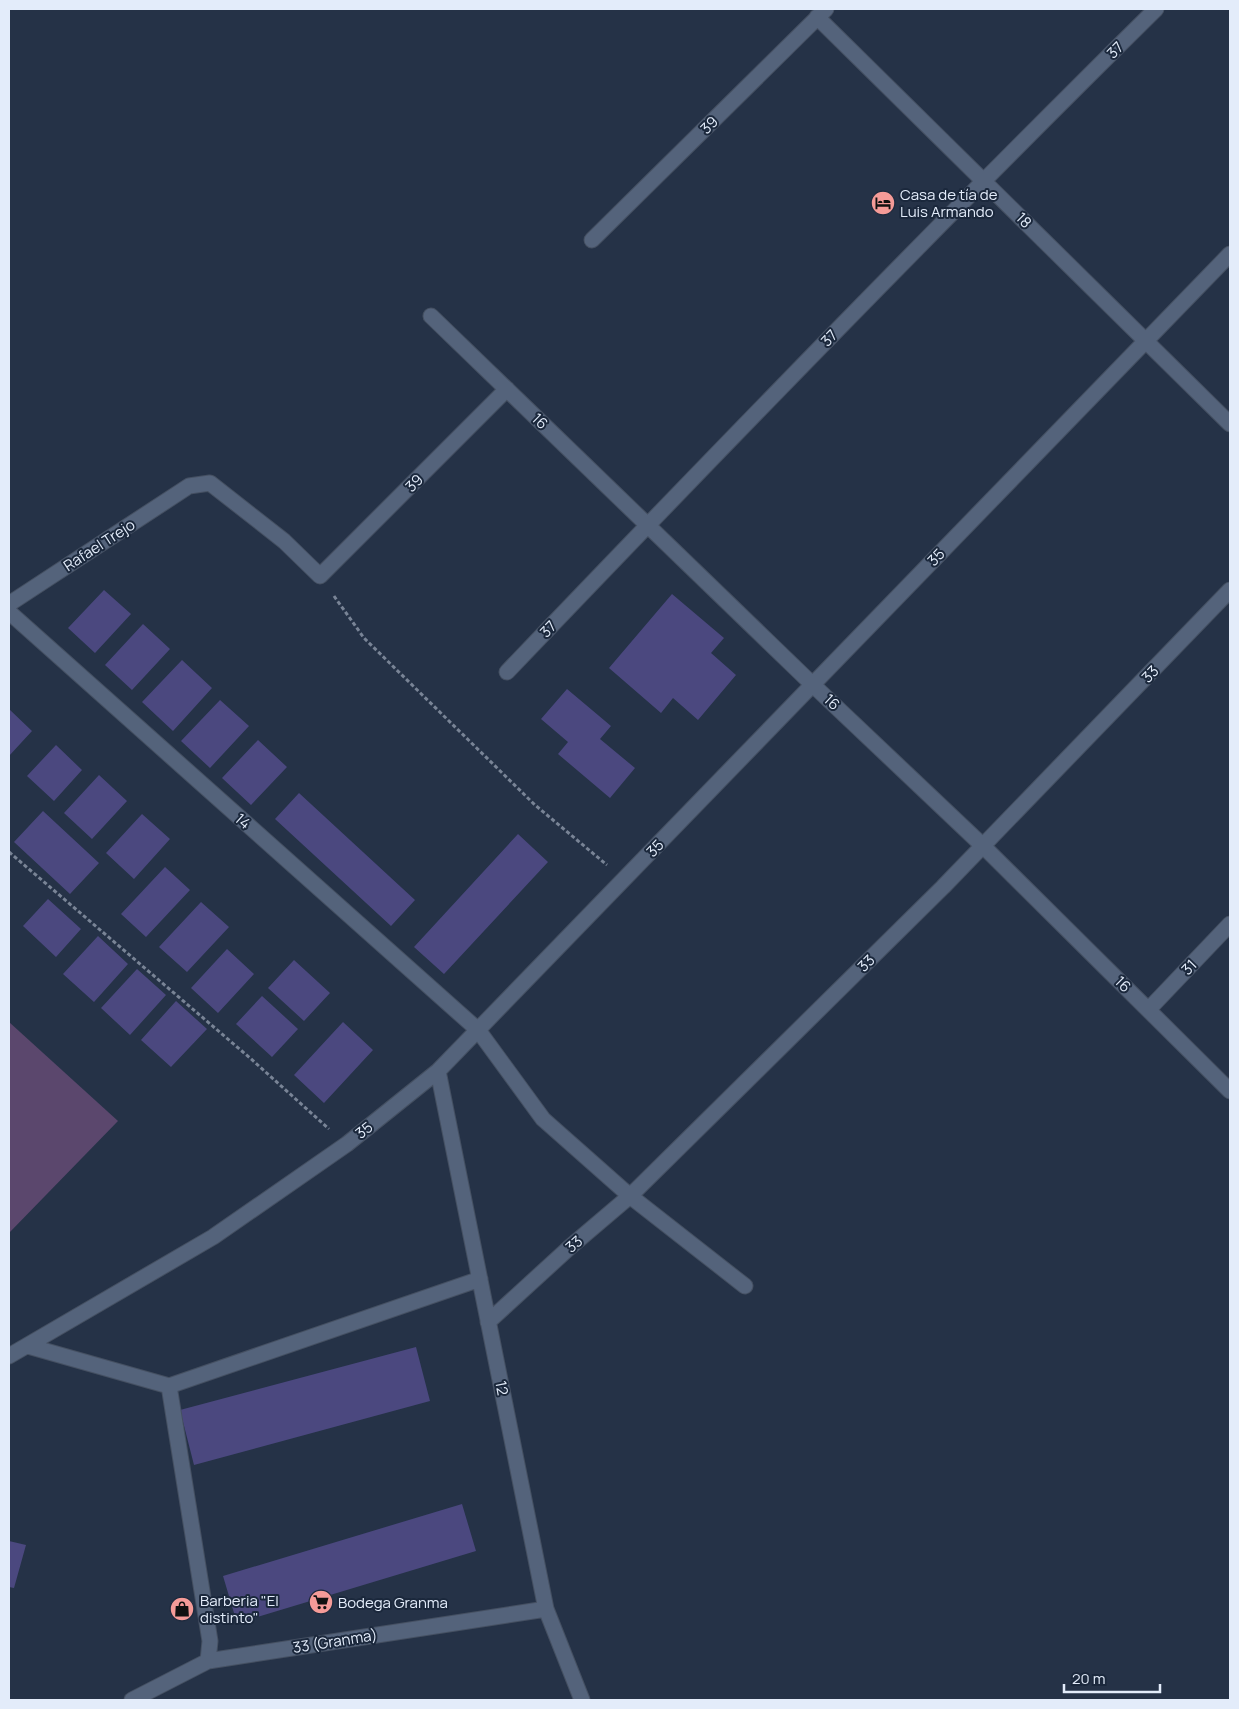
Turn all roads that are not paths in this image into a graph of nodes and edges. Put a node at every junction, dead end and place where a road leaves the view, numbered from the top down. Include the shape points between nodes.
1 (1156, 9) edge
2 (821, 13) edge
3 (983, 180) junction
4 (592, 240) dead end
5 (1230, 254) edge
6 (431, 316) dead end
7 (1147, 341) junction
8 (507, 389) junction
9 (1230, 424) edge
10 (189, 486) joint
11 (647, 525) junction
12 (1230, 590) edge
13 (9, 604) edge
14 (9, 612) edge
15 (507, 672) dead end
16 (813, 685) junction
17 (983, 846) junction
18 (1230, 924) edge
19 (1149, 1009) junction
20 (478, 1030) junction
21 (438, 1071) junction
22 (1230, 1091) edge
23 (630, 1196) junction
24 (480, 1279) junction
25 (745, 1286) dead end
26 (488, 1322) junction
27 (28, 1346) junction
28 (9, 1356) edge
29 (169, 1386) junction
30 (546, 1609) junction
31 (208, 1661) junction
32 (132, 1700) edge
33 (582, 1700) edge

1 - 3 street, 37
2 - 3 street, 18
2 - 4 street, 39
3 - 7 street, 18
3 - 11 street, 37
5 - 7 street, 35
6 - 8 street, 16
7 - 9 street, 18
7 - 16 street, 35
8 - 10 street, 39 via 320,576 284,541 210,483
8 - 11 street, 16
10 - 13 street, Rafael Trejo
11 - 15 street, 37
11 - 16 street, 16
12 - 17 street, 33
14 - 20 street, 14
16 - 17 street, 16
16 - 20 street, 35
17 - 19 street, 16
17 - 23 street, 33
18 - 19 street, 31
19 - 22 street, 16
20 - 21 street, 35
20 - 23 street, 14 via 543,1119
21 - 24 street, 12
21 - 27 street, 35 via 347,1144 213,1237
23 - 25 street, 14
23 - 26 street, 33
24 - 26 street, 12
24 - 29 street
26 - 30 street, 12
27 - 28 street, 35
27 - 29 street
29 - 31 street via 210,1641
30 - 31 street, 33 (Granma)
30 - 33 street, 12
31 - 32 street, 33 (Granma)

